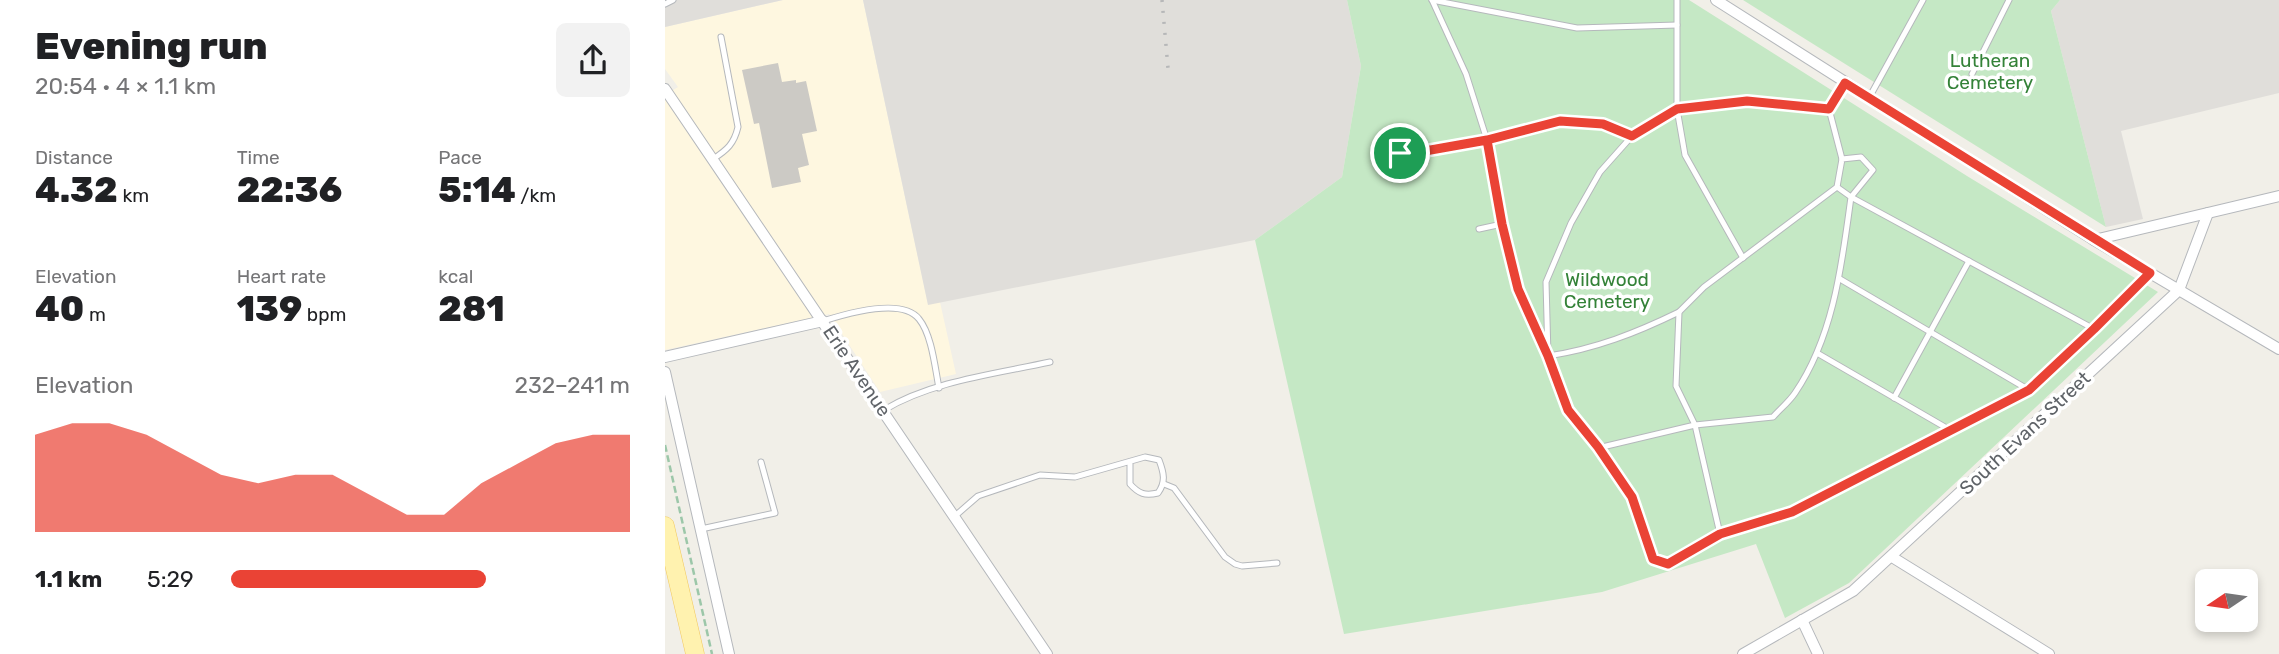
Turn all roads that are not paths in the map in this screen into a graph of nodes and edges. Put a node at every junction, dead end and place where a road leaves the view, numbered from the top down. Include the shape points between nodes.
1 (673, 0) edge
2 (1677, 0) edge
3 (1716, 0) edge
4 (1923, 0) edge
5 (2009, 0) edge
6 (665, 5) edge
7 (1677, 25) junction
8 (721, 37) dead end
9 (1972, 74) dead end
10 (1845, 83) junction
11 (665, 89) edge
12 (1869, 98) junction
13 (1677, 109) junction
14 (1829, 109) junction
15 (1632, 136) junction
16 (1487, 140) junction
17 (1425, 151) junction
18 (713, 159) junction
19 (1842, 159) junction
20 (1837, 187) junction
21 (2279, 196) edge
22 (1851, 197) junction
23 (2209, 213) junction
24 (1502, 224) junction
25 (1479, 229) dead end
26 (2094, 240) junction
27 (1743, 258) junction
28 (1969, 261) junction
29 (2150, 273) junction
30 (1840, 279) junction
31 (2179, 290) junction
32 (1679, 312) junction
33 (823, 321) junction
34 (2094, 329) junction
35 (1929, 331) junction
36 (2279, 349) edge
37 (1817, 353) junction
38 (1548, 356) junction
39 (665, 357) edge
40 (1050, 362) dead end
41 (665, 372) edge
42 (939, 388) junction
43 (2029, 390) junction
44 (1894, 398) junction
45 (884, 411) junction
46 (1695, 425) junction
47 (1950, 430) junction
48 (1598, 447) junction
49 (761, 462) dead end
50 (1130, 462) junction
51 (1164, 484) junction
52 (955, 516) junction
53 (665, 526) edge
54 (701, 529) junction
55 (1720, 534) junction
56 (1892, 557) junction
57 (1277, 563) dead end
58 (1802, 621) junction
59 (695, 654) edge
60 (729, 654) edge
61 (1047, 654) edge
62 (1743, 654) edge
63 (1818, 654) edge
64 (2049, 654) edge

1 - 6 lane
2 - 7 lane
3 - 10 street
4 - 12 lane
5 - 9 lane
7 - 13 lane
7 - 16 lane via 1577,28 1432,0 1466,74
8 - 18 lane via 738,127 729,149
10 - 12 street
10 - 14 lane
11 - 18 street, Erie Avenue
12 - 26 street
13 - 14 lane via 1747,101
13 - 15 lane
13 - 27 lane via 1685,155
14 - 19 lane
15 - 16 lane via 1603,124 1560,121
15 - 38 lane via 1600,172 1571,223 1546,282
16 - 17 lane
16 - 24 lane
17 - 17 lane via 1421,144 1409,141 1400,153 1406,164 1414,166
18 - 33 street, Erie Avenue
19 - 20 lane
19 - 22 lane via 1861,157 1873,170
20 - 22 lane
20 - 27 lane
21 - 23 street
22 - 28 lane
22 - 30 lane
23 - 26 street
23 - 31 street, South Evans Street
24 - 25 lane
24 - 38 lane via 1518,289
26 - 29 street
27 - 32 lane
28 - 34 lane
28 - 35 lane
29 - 31 street
29 - 34 lane
30 - 35 lane
30 - 37 lane
31 - 36 street
31 - 56 street, South Evans Street
32 - 38 lane via 1636,333
32 - 46 lane via 1676,386
33 - 39 street
33 - 42 lane via 890,308 919,318
33 - 45 street, Erie Avenue
34 - 43 lane
35 - 43 lane
35 - 44 lane
37 - 44 lane
37 - 46 lane via 1795,394 1773,417
38 - 48 lane via 1568,410
40 - 42 lane
41 - 54 street
42 - 45 lane via 905,398
43 - 47 lane
44 - 47 lane
45 - 52 street, Erie Avenue
46 - 48 lane
46 - 55 lane
47 - 55 lane via 1792,512
48 - 55 lane via 1632,497 1653,559 1668,564
49 - 54 lane via 775,513
50 - 51 lane via 1145,457 1159,460
50 - 51 lane via 1130,484 1137,492 1148,496 1158,493
50 - 52 lane via 1075,477 1040,475 1008,484 978,496
51 - 57 lane via 1174,488 1235,564
52 - 61 street, Erie Avenue
53 - 59 main road
54 - 60 street
56 - 58 street, South Evans Street via 1853,592
56 - 64 street
58 - 62 street, South Evans Street
58 - 63 street

